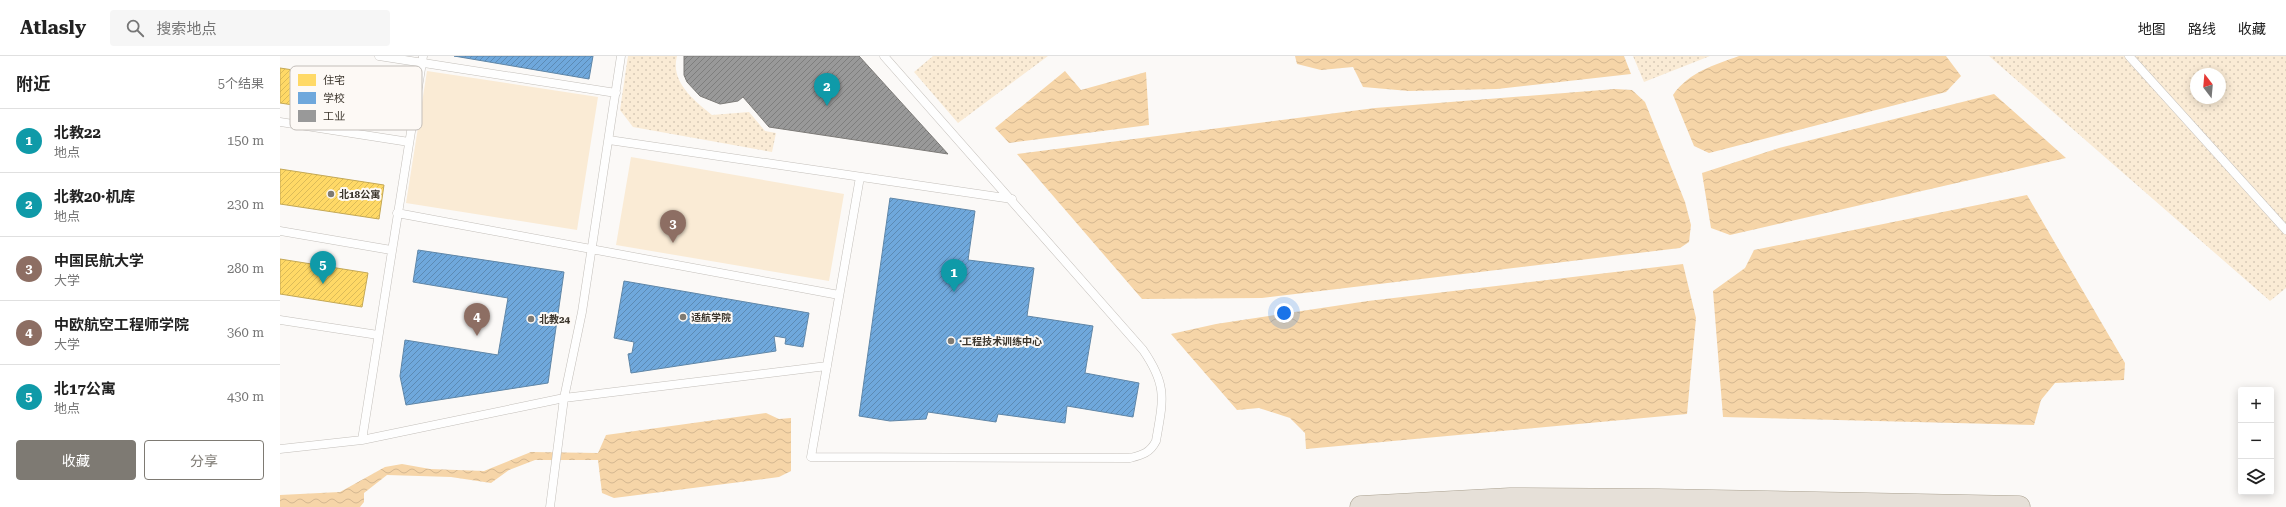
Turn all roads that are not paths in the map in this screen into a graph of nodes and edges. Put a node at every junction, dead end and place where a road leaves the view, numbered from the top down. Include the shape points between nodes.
1 (379, 56) edge
2 (621, 56) edge
3 (884, 56) edge
4 (2129, 56) edge
5 (422, 59) edge
6 (616, 93) junction
7 (280, 122) edge
8 (290, 124) edge
9 (332, 130) edge
10 (411, 130) edge
11 (609, 140) junction
12 (409, 142) junction
13 (860, 177) junction
14 (1012, 199) junction
15 (397, 213) junction
16 (2286, 230) edge
17 (280, 231) edge
18 (592, 249) junction
19 (391, 250) junction
20 (839, 294) junction
21 (280, 320) edge
22 (378, 335) junction
23 (827, 366) junction
24 (564, 398) junction
25 (362, 440) junction
26 (280, 449) edge
27 (550, 507) edge
28 (1361, 507) edge
29 (2019, 507) edge

1 - 5 lane
2 - 6 lane
3 - 14 lane
4 - 16 lane
5 - 6 lane
6 - 11 lane
7 - 8 lane
9 - 12 lane
10 - 12 lane
11 - 13 lane
11 - 18 lane
12 - 15 lane
13 - 14 lane
13 - 20 lane
14 - 23 lane via 1143,350 1159,375 1163,397 1153,447 1145,454 1130,458 811,457
15 - 18 lane
15 - 19 lane
17 - 19 lane
18 - 20 lane
18 - 24 lane
19 - 22 lane
20 - 23 lane
21 - 22 lane
22 - 25 lane
23 - 24 lane
24 - 25 lane
24 - 27 lane
25 - 26 lane
28 - 29 main road via 1518,499

